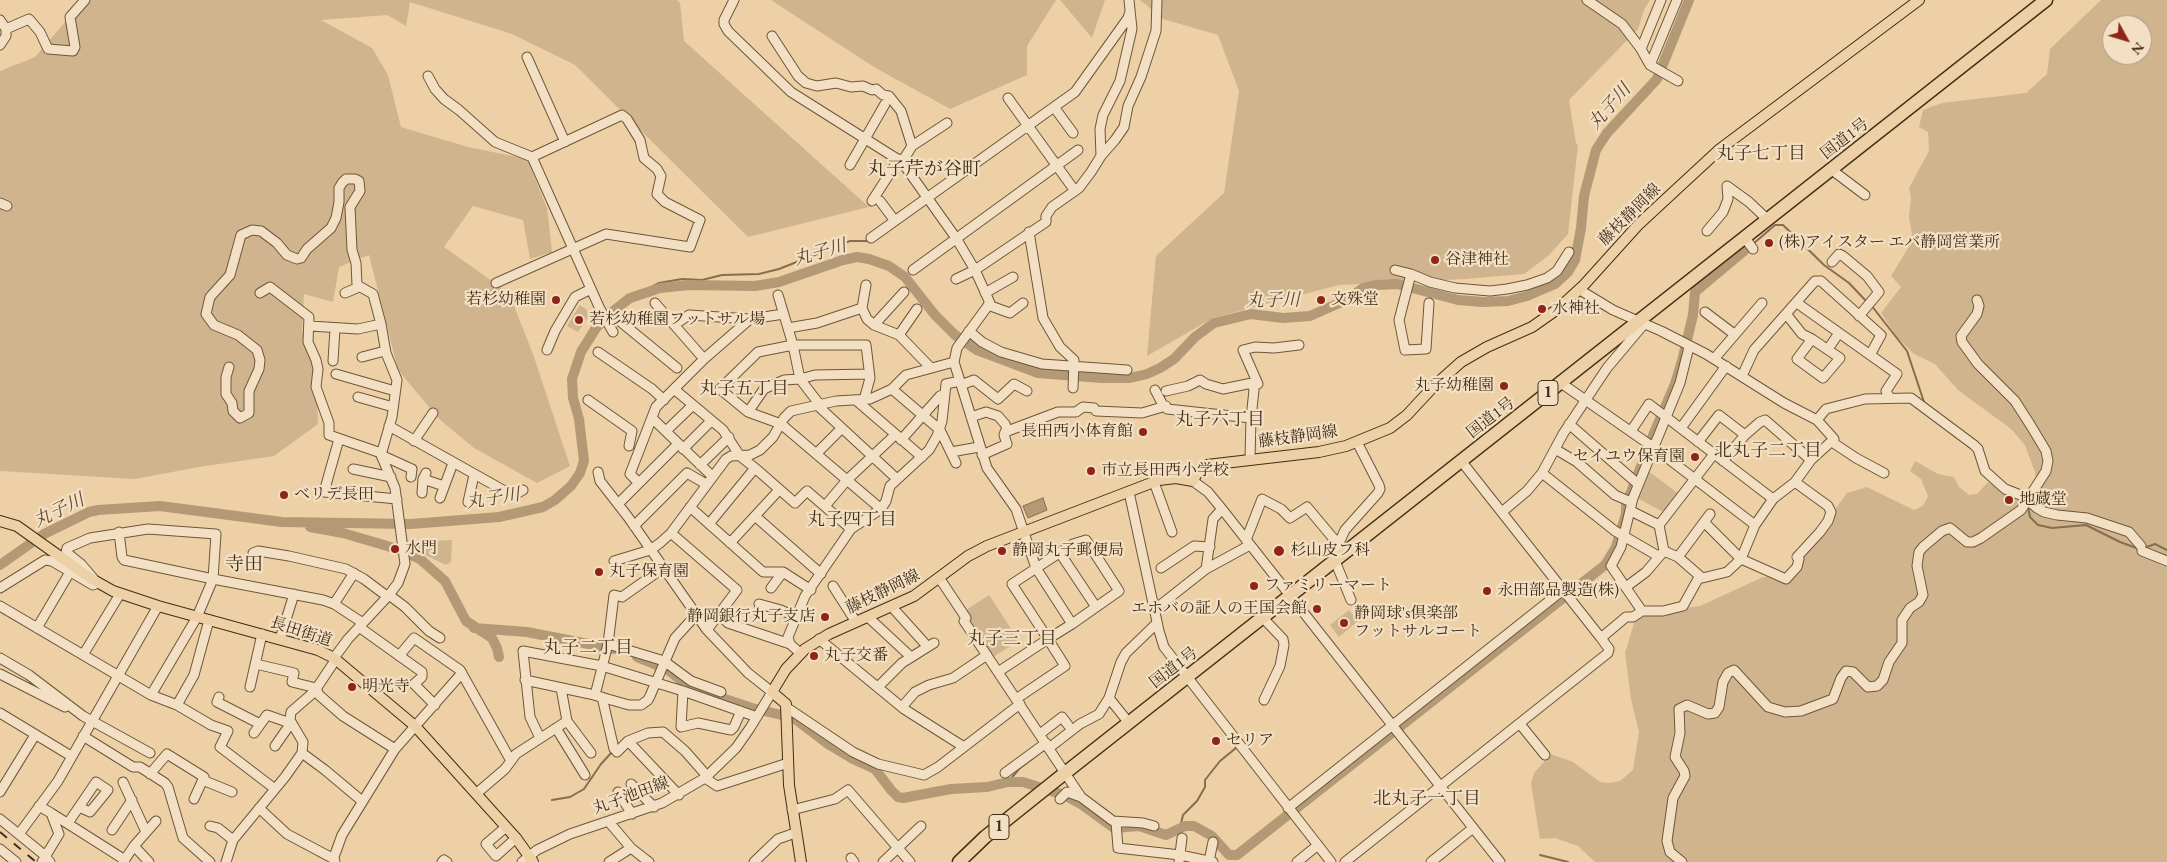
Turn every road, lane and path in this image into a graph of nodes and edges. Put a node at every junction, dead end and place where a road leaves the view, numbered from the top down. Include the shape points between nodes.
1 (85, 0) edge
2 (734, 0) edge
3 (1129, 0) edge
4 (1157, 0) edge
5 (1587, 0) edge
6 (1661, 0) edge
7 (1677, 0) edge
8 (1919, 0) edge
9 (2046, 0) edge
10 (1130, 11) junction
11 (0, 20) edge
12 (6, 29) junction
13 (772, 36) dead end
14 (0, 44) edge
15 (1641, 49) junction
16 (527, 57) dead end
17 (1650, 66) junction
18 (428, 76) dead end
19 (1678, 81) dead end
20 (1008, 98) dead end
21 (884, 104) dead end
22 (1054, 107) junction
23 (948, 123) dead end
24 (1028, 126) junction
25 (1073, 133) dead end
26 (866, 138) junction
27 (565, 142) junction
28 (912, 146) junction
29 (1078, 150) dead end
30 (1101, 156) junction
31 (532, 157) junction
32 (900, 160) junction
33 (850, 165) dead end
34 (1057, 166) junction
35 (1832, 170) junction
36 (1075, 191) junction
37 (1865, 195) dead end
38 (928, 198) junction
39 (1768, 220) junction
40 (895, 221) junction
41 (1706, 231) dead end
42 (1029, 232) junction
43 (871, 238) dead end
44 (956, 238) junction
45 (573, 250) junction
46 (1570, 252) dead end
47 (1832, 262) dead end
48 (912, 270) dead end
49 (975, 270) junction
50 (1395, 270) dead end
51 (1410, 275) junction
52 (1013, 277) dead end
53 (956, 278) dead end
54 (496, 283) dead end
55 (866, 285) dead end
56 (359, 287) junction
57 (591, 289) junction
58 (1580, 290) junction
59 (904, 292) dead end
60 (260, 293) dead end
61 (985, 293) junction
62 (345, 294) dead end
63 (778, 294) dead end
64 (1976, 300) dead end
65 (1023, 303) dead end
66 (1762, 303) dead end
67 (1797, 303) junction
68 (655, 304) dead end
69 (1429, 304) dead end
70 (988, 305) junction
71 (862, 308) junction
72 (917, 309) dead end
73 (1705, 312) dead end
74 (784, 314) junction
75 (1787, 315) junction
76 (1859, 316) junction
77 (750, 319) junction
78 (622, 323) dead end
79 (1641, 323) junction
80 (381, 324) junction
81 (874, 324) junction
82 (674, 325) junction
83 (310, 326) junction
84 (335, 328) junction
85 (788, 328) junction
86 (612, 331) dead end
87 (968, 332) junction
88 (1839, 332) junction
89 (1734, 334) junction
90 (900, 335) junction
91 (1812, 339) junction
92 (793, 345) junction
93 (1299, 345) dead end
94 (1687, 345) junction
95 (1828, 349) junction
96 (548, 350) dead end
97 (385, 351) junction
98 (598, 352) dead end
99 (1870, 354) junction
100 (362, 357) dead end
101 (704, 359) junction
102 (1714, 359) junction
103 (333, 361) dead end
104 (954, 362) junction
105 (1726, 366) junction
106 (229, 367) dead end
107 (1073, 367) junction
108 (677, 368) dead end
109 (931, 368) junction
110 (1127, 370) dead end
111 (336, 374) dead end
112 (869, 374) junction
113 (1742, 376) junction
114 (800, 379) junction
115 (960, 383) junction
116 (1561, 384) junction
117 (1253, 386) junction
118 (1073, 387) dead end
119 (892, 388) junction
120 (674, 389) junction
121 (1155, 390) dead end
122 (1166, 390) dead end
123 (395, 391) junction
124 (1027, 391) dead end
125 (945, 394) junction
126 (358, 397) dead end
127 (1890, 398) junction
128 (588, 400) dead end
129 (664, 400) junction
130 (1586, 400) junction
131 (861, 401) junction
132 (693, 405) junction
133 (818, 405) junction
134 (393, 407) junction
135 (1164, 407) junction
136 (748, 412) junction
137 (433, 413) dead end
138 (1663, 415) junction
139 (924, 416) junction
140 (971, 417) junction
141 (652, 418) junction
142 (1251, 418) junction
143 (1816, 420) junction
144 (711, 421) junction
145 (781, 424) junction
146 (1569, 424) junction
147 (389, 426) junction
148 (842, 428) junction
149 (1681, 428) junction
150 (940, 430) junction
151 (666, 431) junction
152 (1008, 431) junction
153 (1631, 431) junction
154 (1744, 435) junction
155 (729, 437) junction
156 (898, 438) junction
157 (339, 439) junction
158 (414, 441) junction
159 (1357, 442) junction
160 (1698, 442) junction
161 (1832, 442) junction
162 (629, 446) dead end
163 (681, 446) junction
164 (1653, 446) junction
165 (1556, 450) junction
166 (980, 451) junction
167 (951, 452) junction
168 (381, 454) junction
169 (816, 454) junction
170 (1714, 454) junction
171 (740, 456) junction
172 (872, 456) junction
173 (922, 457) junction
174 (1250, 460) junction
175 (1811, 460) junction
176 (1723, 461) junction
177 (1462, 462) junction
178 (453, 463) junction
179 (956, 463) dead end
180 (700, 465) junction
181 (755, 468) junction
182 (353, 469) dead end
183 (598, 472) dead end
184 (1542, 473) junction
185 (1884, 473) dead end
186 (474, 475) junction
187 (712, 476) junction
188 (391, 477) junction
189 (411, 477) dead end
190 (1695, 478) junction
191 (897, 479) junction
192 (847, 480) junction
193 (1193, 481) junction
194 (1154, 482) junction
195 (1795, 482) junction
196 (639, 483) junction
197 (706, 484) junction
198 (1638, 484) junction
199 (444, 486) junction
200 (523, 490) dead end
201 (779, 490) junction
202 (1129, 492) junction
203 (422, 493) dead end
204 (440, 498) dead end
205 (397, 499) junction
206 (2028, 499) junction
207 (1773, 500) junction
208 (468, 502) dead end
209 (618, 504) junction
210 (1629, 504) junction
211 (825, 506) junction
212 (690, 507) junction
213 (881, 509) junction
214 (1222, 509) junction
215 (1502, 512) junction
216 (1710, 514) dead end
217 (755, 516) junction
218 (0, 521) edge
219 (1704, 522) junction
220 (709, 524) junction
221 (1659, 525) junction
222 (1754, 525) junction
223 (634, 526) junction
224 (851, 529) junction
225 (119, 532) junction
226 (1025, 532) junction
227 (1172, 532) dead end
228 (671, 533) junction
229 (1621, 535) junction
230 (1248, 542) junction
231 (730, 543) junction
232 (1338, 544) junction
233 (1210, 547) junction
234 (650, 550) junction
235 (253, 553) dead end
236 (1060, 553) junction
237 (1661, 553) junction
238 (1678, 557) junction
239 (1741, 559) junction
240 (614, 561) dead end
241 (2167, 561) edge
242 (1335, 562) junction
243 (663, 568) junction
244 (1036, 568) junction
245 (1161, 568) dead end
246 (1206, 569) junction
247 (70, 572) junction
248 (783, 572) junction
249 (354, 573) junction
250 (821, 574) junction
251 (1701, 577) junction
252 (213, 579) junction
253 (940, 579) junction
254 (98, 584) junction
255 (833, 586) dead end
256 (1626, 587) junction
257 (0, 588) edge
258 (771, 588) dead end
259 (811, 590) junction
260 (120, 594) junction
261 (294, 594) junction
262 (1566, 594) junction
263 (389, 596) junction
264 (1290, 596) junction
265 (1351, 600) dead end
266 (334, 604) junction
267 (759, 604) dead end
268 (0, 606) edge
269 (158, 606) junction
270 (892, 607) junction
271 (1096, 607) junction
272 (1154, 610) junction
273 (1642, 611) junction
274 (718, 614) junction
275 (696, 615) junction
276 (197, 617) junction
277 (796, 617) junction
278 (868, 617) junction
279 (1263, 618) junction
280 (209, 620) junction
281 (856, 622) junction
282 (1072, 624) junction
283 (1157, 624) junction
284 (361, 625) junction
285 (37, 628) junction
286 (707, 630) junction
287 (262, 634) junction
288 (440, 638) dead end
289 (1601, 638) junction
290 (280, 639) junction
291 (819, 639) junction
292 (1048, 639) junction
293 (790, 644) junction
294 (607, 648) junction
295 (800, 653) junction
296 (83, 655) junction
297 (987, 655) junction
298 (399, 656) junction
299 (911, 656) junction
300 (0, 658) edge
301 (335, 658) junction
302 (664, 661) junction
303 (256, 664) junction
304 (602, 666) junction
305 (998, 672) junction
306 (462, 673) junction
307 (0, 674) edge
308 (118, 676) junction
309 (1187, 678) junction
310 (525, 680) junction
311 (656, 682) junction
312 (250, 687) dead end
313 (878, 687) junction
314 (316, 688) junction
315 (560, 688) junction
316 (683, 691) junction
317 (772, 692) junction
318 (151, 695) junction
319 (598, 696) junction
320 (219, 697) dead end
321 (1109, 698) junction
322 (1264, 700) dead end
323 (1018, 701) junction
324 (714, 702) junction
325 (176, 705) junction
326 (435, 705) junction
327 (902, 707) junction
328 (741, 711) junction
329 (760, 712) junction
330 (786, 712) junction
331 (0, 715) edge
332 (87, 718) junction
333 (567, 721) junction
334 (290, 722) junction
335 (1129, 723) junction
336 (260, 724) junction
337 (1520, 724) junction
338 (1068, 725) dead end
339 (416, 726) junction
340 (556, 728) junction
341 (1394, 728) junction
342 (254, 733) dead end
343 (1040, 734) junction
344 (35, 735) junction
345 (83, 736) junction
346 (540, 738) junction
347 (628, 741) junction
348 (839, 742) junction
349 (275, 746) dead end
350 (1047, 746) junction
351 (964, 747) junction
352 (395, 749) junction
353 (849, 749) junction
354 (833, 752) dead end
355 (150, 753) dead end
356 (302, 753) junction
357 (591, 753) dead end
358 (1545, 755) dead end
359 (71, 756) junction
360 (844, 758) dead end
361 (510, 761) junction
362 (788, 763) junction
363 (1005, 773) dead end
364 (1065, 773) junction
365 (150, 774) junction
366 (585, 775) dead end
367 (204, 777) junction
368 (706, 778) junction
369 (123, 782) dead end
370 (631, 784) dead end
371 (1441, 786) junction
372 (275, 789) junction
373 (0, 792) edge
374 (232, 792) dead end
375 (618, 792) dead end
376 (477, 793) junction
377 (679, 795) junction
378 (194, 799) dead end
379 (1060, 799) dead end
380 (132, 800) junction
381 (362, 801) junction
382 (1083, 803) junction
383 (39, 806) junction
384 (79, 807) dead end
385 (654, 807) junction
386 (260, 808) junction
387 (792, 810) junction
388 (1291, 811) junction
389 (51, 813) junction
390 (632, 814) junction
391 (0, 819) edge
392 (156, 821) dead end
393 (609, 822) junction
394 (68, 824) junction
395 (210, 826) dead end
396 (506, 826) junction
397 (921, 826) dead end
398 (1154, 826) dead end
399 (1116, 827) junction
400 (1474, 828) junction
401 (112, 830) dead end
402 (146, 832) junction
403 (795, 832) junction
404 (19, 834) junction
405 (516, 838) junction
406 (1182, 838) dead end
407 (233, 840) junction
408 (1213, 842) dead end
409 (1318, 845) junction
410 (134, 846) junction
411 (631, 848) junction
412 (897, 848) junction
413 (0, 849) edge
414 (1179, 858) edge
415 (46, 860) edge
416 (528, 860) edge
417 (124, 861) edge
418 (334, 861) edge
419 (16, 862) edge
420 (149, 862) edge
421 (210, 862) edge
422 (226, 862) edge
423 (442, 862) edge
424 (447, 862) edge
425 (609, 862) edge
426 (649, 862) edge
427 (754, 862) edge
428 (801, 862) edge
429 (883, 862) edge
430 (910, 862) edge
431 (958, 862) edge
432 (1211, 862) edge
433 (1297, 862) edge
434 (1331, 862) edge
435 (1345, 862) edge
436 (1431, 862) edge
437 (1500, 862) edge
438 (1682, 862) edge

1 - 12 street via 70,17 73,51 48,49 40,32 28,19
2 - 26 street via 724,24 732,35 790,92
3 - 10 street
4 - 30 street via 1156,31 1128,106 1124,127
5 - 15 street via 1622,24
6 - 15 street
7 - 17 street
8 - 58 main road, 藤枝静岡線 via 1720,149 1634,230
9 - 35 highway, 国道1号 / 1
10 - 22 street via 1075,92
10 - 30 street via 1132,29 1120,81 1103,115 1100,129
11 - 12 street
12 - 14 street via 6,39
13 - 28 street via 806,83 864,86 889,96 901,111
15 - 17 street
16 - 27 street
17 - 19 street
18 - 31 street via 444,99 495,142
20 - 24 street
21 - 26 street
22 - 24 street
22 - 25 street
23 - 28 street
24 - 34 street
24 - 38 street
26 - 32 street
26 - 33 street
27 - 31 street
27 - 45 street via 625,116 641,144 644,158 658,169 661,176 657,194 700,220 690,248 606,234
28 - 32 street
29 - 34 street
30 - 36 street
31 - 45 street
32 - 38 street
32 - 40 street via 876,201
34 - 36 street
34 - 44 street
35 - 37 street
35 - 39 highway, 国道1号 / 1
36 - 42 street via 1052,206 1046,222
38 - 40 street
38 - 44 street
39 - 41 street via 1727,186 1728,199 1723,212
39 - 79 highway, 国道1号 / 1 via 1749,244
40 - 43 street
42 - 49 street
42 - 107 street via 1043,318 1060,347 1074,360
44 - 48 street
44 - 49 street
45 - 54 street
45 - 57 street
46 - 51 street via 1557,271 1547,278 1507,289 1455,288
47 - 76 street via 1840,254 1879,292
49 - 53 street
49 - 61 street
50 - 51 street
51 - 69 street via 1399,320 1405,350 1426,349
52 - 61 street
55 - 71 street
56 - 62 street
56 - 80 street via 373,294
56 - 106 street via 352,250 350,207 360,186 351,178 339,188 340,202 331,228 301,258 287,255 261,231 252,230 241,235 230,275 210,298 206,314 214,325 238,335 257,350 259,369 249,390 249,413 240,418 233,411 226,394
57 - 86 street
57 - 96 street via 575,297
58 - 79 street
58 - 159 main road, 藤枝静岡線 via 1540,322 1461,362 1399,422
59 - 81 street
60 - 83 street via 270,287 309,317
61 - 70 street
63 - 74 street
64 - 206 street via 1977,314 1961,336 1962,342 1978,364 2015,402 2041,441 2048,458 2046,471
65 - 70 street via 1010,313
66 - 89 street
67 - 75 street
67 - 76 street via 1815,281 1821,281
67 - 88 street
68 - 82 street
70 - 87 street
71 - 81 street via 867,319
71 - 85 street via 817,323
72 - 90 street
73 - 89 street
74 - 77 street
74 - 85 street
75 - 91 street via 1802,334
75 - 113 street via 1754,350
76 - 99 street via 1881,335
77 - 82 street via 689,315
77 - 101 street
78 - 108 street
79 - 94 street
79 - 116 highway, 国道1号 / 1
79 - 130 street
80 - 84 street via 358,329
80 - 97 street
81 - 90 street
82 - 101 street
83 - 84 street
83 - 157 street via 308,342 316,360 318,394 330,435
84 - 103 street
85 - 92 street
87 - 104 street via 954,354
87 - 107 street via 1016,357
88 - 95 street
88 - 99 street
89 - 102 street
90 - 109 street
91 - 95 street
91 - 95 street via 1797,359 1823,378 1840,358
92 - 112 street via 866,345
92 - 114 street
92 - 136 street via 758,352 720,388
93 - 117 street via 1244,350 1258,384
94 - 102 street
94 - 138 street via 1680,383
97 - 100 street
97 - 123 street via 397,380
98 - 129 street
99 - 127 street via 1896,374 1886,391
101 - 120 street
102 - 105 street
104 - 109 street
104 - 115 street
105 - 113 street
105 - 149 street
107 - 110 street
107 - 118 street
109 - 119 street via 906,375
111 - 123 street
112 - 114 street via 815,375
112 - 131 street
113 - 143 street
114 - 133 street
114 - 136 street via 772,384 764,389
115 - 124 street via 974,380 998,399 1014,384
115 - 125 street via 946,384
115 - 140 street
116 - 130 street
116 - 177 highway, 国道1号 / 1
117 - 122 street via 1252,383 1223,389 1200,380
117 - 142 street
119 - 131 street
119 - 139 street
120 - 129 street
120 - 132 street
121 - 135 street
123 - 134 street
125 - 139 street
125 - 150 street
126 - 134 street
127 - 143 street via 1865,399 1826,410
127 - 206 street via 1911,398 1919,402 1974,445 1982,467 1989,475 2009,491
128 - 162 street via 632,431
129 - 141 street via 656,407
130 - 146 street
130 - 153 street
131 - 133 street via 836,400
131 - 156 street
132 - 144 street
132 - 151 street
133 - 145 street via 791,411
133 - 148 street
134 - 147 street
135 - 142 street
135 - 152 street via 1142,413 1083,407 1076,412 1058,412
136 - 145 street
137 - 158 street
138 - 149 street
138 - 153 street via 1649,404
138 - 164 street
139 - 150 street
139 - 156 street
140 - 152 street via 986,412 998,416
140 - 166 street
141 - 151 street
141 - 196 street via 630,474
142 - 174 street
143 - 161 street via 1834,439
144 - 155 street
144 - 163 street
145 - 169 street
145 - 171 street via 760,450 750,456
146 - 165 street
146 - 198 street
147 - 158 street
147 - 168 street
148 - 169 street
148 - 172 street
149 - 160 street
150 - 167 street
150 - 173 street
151 - 163 street
152 - 166 street via 1004,436 1007,444
153 - 164 street
154 - 160 street via 1719,415
154 - 175 street via 1760,422 1768,421
154 - 176 street
155 - 171 street
155 - 180 street
156 - 172 street
156 - 173 street
157 - 168 street
157 - 205 street via 324,492
158 - 178 street
159 - 174 main road, 藤枝静岡線 via 1319,452
159 - 232 street via 1380,489 1345,530
160 - 170 street
161 - 175 street
161 - 185 street
163 - 180 street
163 - 196 street
164 - 190 street
164 - 198 street
165 - 184 street
165 - 210 street via 1577,462
166 - 167 street
166 - 226 street via 987,468 1016,509
167 - 179 street
168 - 188 street
168 - 189 street via 412,469
169 - 192 street
170 - 176 street
170 - 190 street
171 - 181 street
171 - 187 street via 726,459
172 - 191 street
172 - 192 street
173 - 191 street
174 - 193 main road, 藤枝静岡線 via 1207,465
175 - 195 street
176 - 207 street
177 - 215 street
177 - 242 highway, 国道1号 / 1
178 - 186 street
178 - 199 street
180 - 187 street
181 - 201 street
181 - 220 street
182 - 188 street
183 - 209 street via 600,481
184 - 215 street
184 - 229 street
186 - 200 street via 510,494
186 - 208 street
187 - 197 street
188 - 205 street
190 - 221 street
190 - 222 street
191 - 213 street via 890,486
192 - 211 street
192 - 213 street
193 - 194 main road, 藤枝静岡線 via 1176,478
193 - 214 street via 1208,492
194 - 202 main road, 藤枝静岡線
194 - 227 street
195 - 207 street
195 - 239 street via 1828,506 1831,512 1820,532 1796,556 1800,559 1797,568 1786,579
196 - 209 street
197 - 212 street
197 - 223 street via 687,473
198 - 210 street
199 - 203 street via 424,476
199 - 204 street
201 - 211 street via 795,504 807,491
201 - 217 street
202 - 226 main road, 藤枝静岡線
202 - 272 street
205 - 263 street via 403,571
206 - 241 street via 2044,512 2087,518 2129,532 2141,548
206 - 438 street via 2017,514 1976,542 1967,542 1950,528 1923,547 1916,566 1923,595 1902,620 1902,643 1888,662 1883,680 1877,686 1868,687 1853,672 1846,671 1833,699 1801,712 1786,712 1768,706 1734,670 1728,672 1723,682 1718,711 1708,714 1687,705 1679,709 1680,733 1675,757 1685,776 1674,798 1667,841 1670,852
207 - 222 street
209 - 223 street
210 - 221 street
210 - 229 street
211 - 224 street
212 - 220 street
212 - 228 street
213 - 224 street
214 - 230 street
214 - 233 street via 1214,519
215 - 262 street
216 - 219 street
217 - 231 street
217 - 250 street
218 - 254 main road, 長田街道 via 10,523
219 - 238 street
219 - 239 street
220 - 231 street
221 - 237 street
222 - 239 street
223 - 234 street
224 - 250 street
225 - 252 street via 124,560
225 - 252 street via 168,529 216,534
225 - 254 street via 90,538 67,548 66,552 82,564
226 - 244 street
226 - 253 main road, 藤枝静岡線 via 978,551
228 - 234 street
228 - 274 street via 737,590
229 - 237 street
229 - 256 street via 1621,547 1611,566
230 - 232 street via 1262,499 1290,518 1307,507
230 - 246 street
230 - 264 street
231 - 248 street via 763,572
232 - 242 street via 1333,556
233 - 245 street via 1194,546
233 - 246 street
234 - 240 street
234 - 243 street
235 - 249 street via 289,556
236 - 244 street
236 - 271 street
236 - 271 street via 1086,540 1119,592
237 - 238 street
237 - 256 street via 1646,572
238 - 251 street
239 - 251 street via 1727,572
242 - 264 highway, 国道1号 / 1
242 - 265 street
243 - 275 street
243 - 294 street via 622,597 614,595
244 - 282 street
244 - 292 street via 1012,584
246 - 272 street
247 - 254 street via 93,585
247 - 257 street via 45,560
247 - 285 street
248 - 258 street
248 - 259 street
249 - 263 street
249 - 266 street
250 - 259 street
251 - 273 street via 1683,606
252 - 261 street
252 - 276 street
253 - 270 main road, 藤枝静岡線
253 - 297 street
254 - 260 main road, 長田街道
255 - 281 street
256 - 273 street
259 - 277 street
260 - 269 main road, 長田街道
260 - 296 street
261 - 266 street
261 - 290 street
262 - 289 street
262 - 341 street
263 - 284 street
263 - 288 street
264 - 279 highway, 国道1号 / 1
264 - 341 street
266 - 284 street
267 - 277 street
268 - 285 street
269 - 276 main road, 長田街道
269 - 308 street
270 - 278 main road, 藤枝静岡線
270 - 299 street via 931,645
271 - 282 street
272 - 283 street
273 - 289 street via 1626,617
274 - 286 street
274 - 293 street via 728,623
275 - 286 street
275 - 302 street via 679,633
276 - 280 main road, 長田街道
276 - 318 street
277 - 293 street via 788,637
278 - 281 main road, 藤枝静岡線
278 - 299 street
279 - 309 highway, 国道1号 / 1
279 - 322 street via 1280,635 1284,646 1280,666
280 - 287 main road, 長田街道
280 - 325 street via 194,675
281 - 291 main road, 藤枝静岡線
282 - 292 street
283 - 309 street via 1164,647
283 - 321 street via 1126,653
284 - 298 street
284 - 301 street
285 - 296 street
286 - 317 street via 748,673
287 - 290 main road, 長田街道
287 - 303 street
289 - 337 street via 1609,649 1607,655
290 - 301 main road, 長田街道
291 - 295 main road, 藤枝静岡線
291 - 313 street
292 - 305 street
292 - 323 street via 1065,666
293 - 295 street
294 - 302 street
294 - 304 street
295 - 317 main road, 藤枝静岡線
296 - 308 street
297 - 305 street
297 - 327 street via 953,678 915,692
298 - 306 street via 414,638
298 - 326 street via 422,672 422,677 414,684
299 - 313 street
300 - 332 street
301 - 314 street
301 - 339 main road, 長田街道
302 - 311 street
302 - 324 street via 691,681 719,692
303 - 312 street
303 - 314 street via 294,673 292,682
304 - 310 street via 523,651
304 - 311 street
304 - 319 street
305 - 323 street
306 - 326 street
306 - 361 street
307 - 332 street
308 - 318 street
308 - 332 street
309 - 335 highway, 国道1号 / 1
309 - 388 street
310 - 315 street
310 - 346 street via 530,717
311 - 316 street
311 - 319 street via 648,700 637,706
313 - 327 street
314 - 334 street via 295,707
314 - 352 street via 319,695 343,716
315 - 319 street
315 - 333 street
316 - 324 street
316 - 328 street via 681,727 698,723 731,730
317 - 329 street, 丸子池田線
317 - 330 main road via 784,700
318 - 325 street
319 - 347 street via 615,750
320 - 336 street via 217,702
321 - 335 street
321 - 350 street via 1094,718
323 - 343 street
323 - 351 street
324 - 328 street
325 - 372 street via 228,732 220,746
326 - 339 street
327 - 351 street
328 - 329 street
329 - 368 street, 丸子池田線 via 736,748
330 - 348 street
330 - 362 main road
331 - 344 street
332 - 345 street
332 - 355 street
333 - 340 street
333 - 357 street
334 - 336 street via 267,715
334 - 349 street
334 - 356 street via 303,742
335 - 364 highway, 国道1号 / 1
336 - 342 street
337 - 358 street
337 - 371 street
338 - 343 street via 1062,717
339 - 352 street
339 - 376 main road, 長田街道
340 - 346 street
340 - 366 street
341 - 371 street
341 - 388 street
343 - 350 street
344 - 359 street
344 - 373 street
345 - 359 street
345 - 365 street
346 - 361 street
347 - 368 street via 648,733 663,732 685,751
347 - 377 street
348 - 353 street
348 - 354 street
350 - 363 street
350 - 364 street
351 - 353 street via 924,775 878,764
352 - 381 street
353 - 360 street
356 - 372 street
356 - 381 street
359 - 383 street via 58,782
361 - 376 street
362 - 368 street via 717,786
362 - 387 main road
364 - 382 street
364 - 431 highway, 国道1号 / 1
365 - 367 street via 167,754
365 - 421 street via 168,787 183,838
367 - 374 street via 205,781
367 - 378 street
368 - 377 street, 丸子池田線
369 - 380 street
370 - 385 street
371 - 400 street
371 - 435 street
372 - 386 street
375 - 390 street
376 - 396 main road, 長田街道
377 - 385 street, 丸子池田線
379 - 382 street via 1067,792
380 - 401 street
380 - 402 street
381 - 418 street via 342,835
382 - 399 street
383 - 389 street
383 - 404 street
384 - 394 street
385 - 390 street, 丸子池田線
386 - 407 street
386 - 418 street via 287,834
387 - 403 main road
387 - 412 street via 835,799 848,790
388 - 409 street
389 - 394 street
389 - 415 street via 60,834
390 - 393 street, 丸子池田線
391 - 404 street
392 - 402 street
393 - 411 street
393 - 416 street, 丸子池田線 via 570,834
394 - 417 street
395 - 407 street
396 - 405 main road, 長田街道
396 - 405 street via 486,844 496,856
397 - 412 street
398 - 399 street via 1144,823
399 - 414 street via 1118,848
400 - 436 street
400 - 437 street
402 - 410 street
403 - 427 street via 778,840
403 - 428 main road
404 - 415 street
405 - 416 main road, 長田街道
406 - 414 street
407 - 422 street
408 - 432 street
409 - 433 street
409 - 434 street
410 - 417 street
410 - 420 street
411 - 425 street
411 - 426 street
412 - 429 street
412 - 430 street
413 - 419 street
414 - 432 street
423 - 424 street

